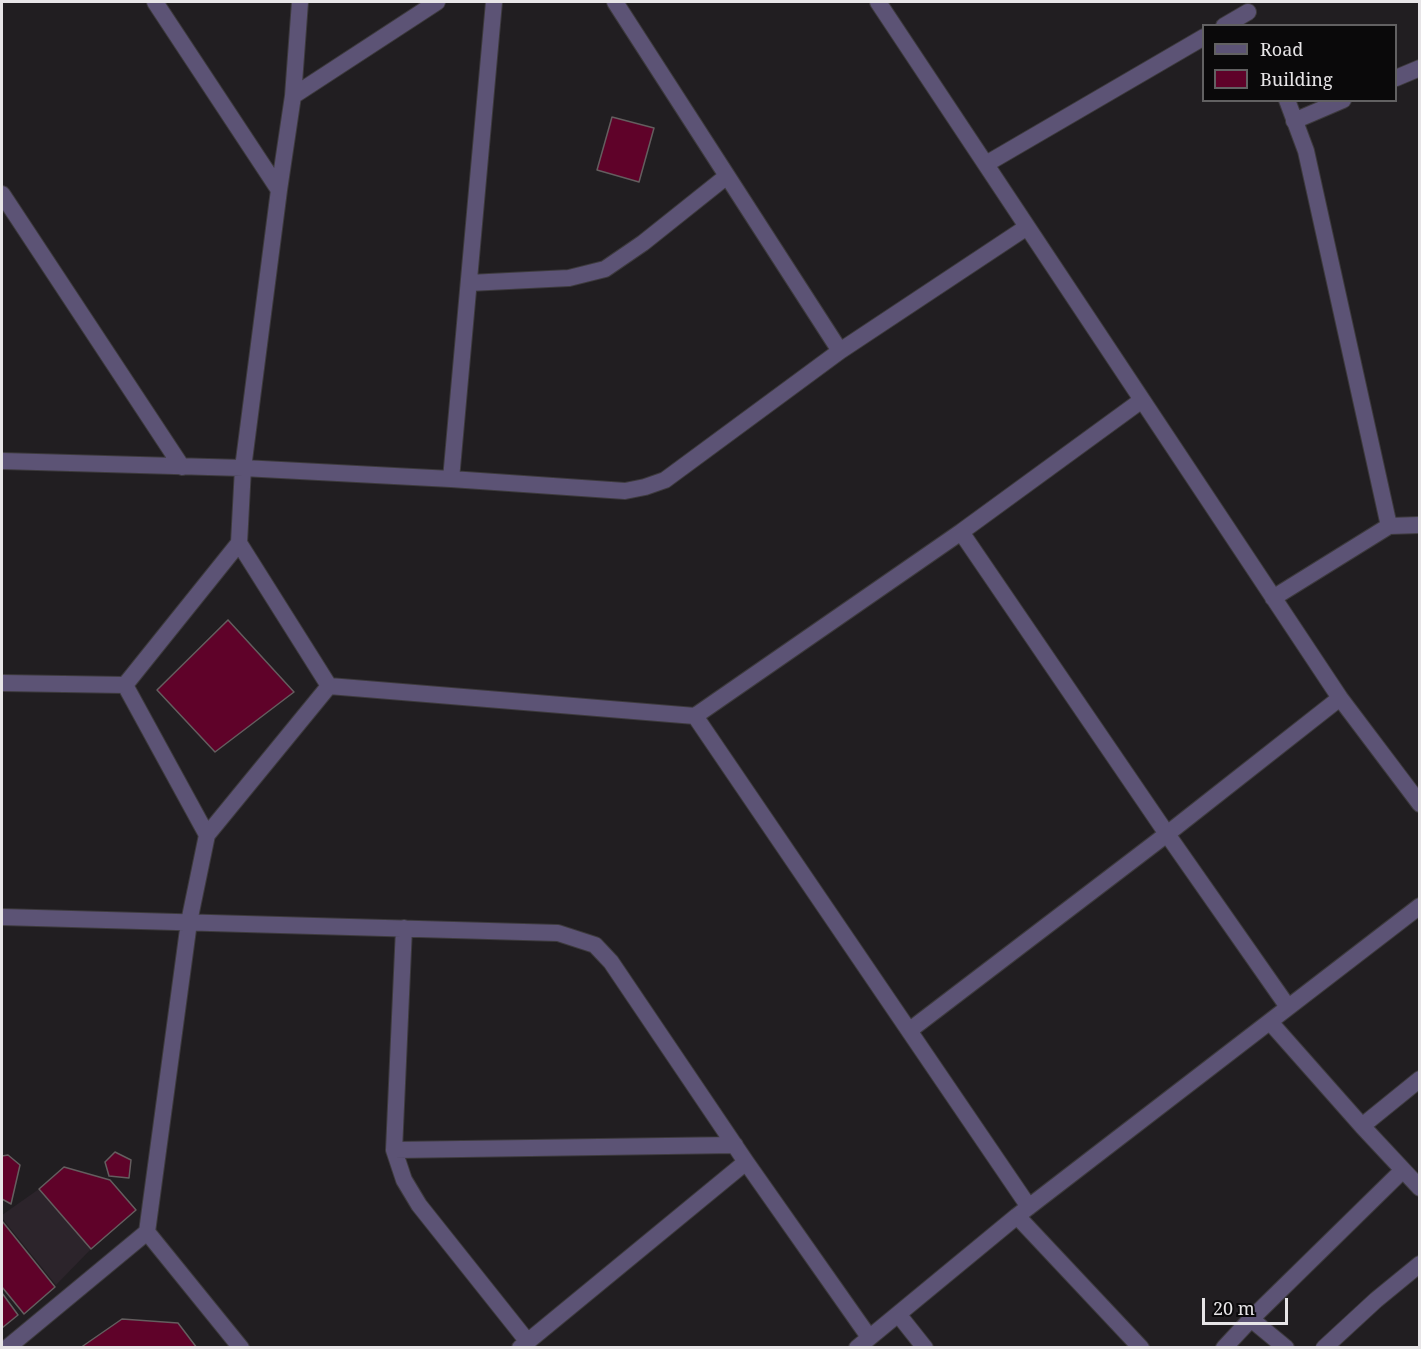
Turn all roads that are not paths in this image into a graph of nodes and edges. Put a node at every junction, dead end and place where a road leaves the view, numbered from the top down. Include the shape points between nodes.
1 (155, 2) edge
2 (300, 2) edge
3 (436, 2) edge
4 (494, 2) edge
5 (615, 2) edge
6 (878, 2) edge
7 (1249, 13) edge
8 (1228, 24) edge
9 (1202, 38) edge
10 (1419, 68) edge
11 (1397, 77) edge
12 (293, 96) junction
13 (1288, 102) edge
14 (1338, 102) edge
15 (1294, 121) junction
16 (986, 164) junction
17 (726, 176) junction
18 (279, 190) junction
19 (2, 194) edge
20 (1027, 227) junction
21 (469, 283) junction
22 (840, 351) junction
23 (1142, 400) junction
24 (2, 461) edge
25 (182, 467) junction
26 (243, 468) junction
27 (451, 479) junction
28 (1419, 525) edge
29 (1389, 526) junction
30 (961, 532) junction
31 (239, 543) junction
32 (1273, 598) junction
33 (2, 683) edge
34 (125, 685) junction
35 (329, 686) junction
36 (1340, 698) junction
37 (695, 716) junction
38 (1419, 804) edge
39 (1167, 834) junction
40 (207, 835) junction
41 (1419, 906) edge
42 (2, 917) edge
43 (189, 922) junction
44 (404, 928) junction
45 (1288, 1007) junction
46 (1270, 1022) junction
47 (910, 1030) junction
48 (1419, 1079) edge
49 (1362, 1126) junction
50 (735, 1145) junction
51 (394, 1149) junction
52 (746, 1162) junction
53 (1403, 1170) junction
54 (1419, 1188) edge
55 (1023, 1211) junction
56 (147, 1232) junction
57 (1419, 1264) edge
58 (898, 1314) junction
59 (1251, 1319) junction
60 (863, 1342) edge
61 (524, 1345) edge
62 (7, 1347) edge
63 (241, 1347) edge
64 (925, 1347) edge
65 (1141, 1347) edge
66 (1224, 1347) edge
67 (1286, 1347) edge
68 (1324, 1347) edge

1 - 18 street
2 - 12 street
3 - 12 street
4 - 21 street
5 - 17 street
6 - 16 street
7 - 8 street
9 - 16 street
10 - 11 street
12 - 18 street
13 - 15 street
14 - 15 street
15 - 29 street via 1306,151
16 - 20 street
17 - 21 street via 605,269 569,278
17 - 22 street
18 - 26 street
19 - 25 street
20 - 22 street
20 - 23 street
21 - 27 street
22 - 27 street via 665,480 645,488 625,491
23 - 30 street
23 - 32 street
24 - 25 street
25 - 26 street
26 - 27 street
26 - 31 street
28 - 29 street
29 - 32 street
30 - 37 street
30 - 39 street
31 - 34 street
31 - 35 street
32 - 36 street
33 - 34 street
34 - 40 street
35 - 37 street
35 - 40 street
36 - 38 street
36 - 39 street
37 - 47 street
39 - 45 street
39 - 47 street
40 - 43 street
41 - 45 street
42 - 43 street
43 - 44 street
43 - 56 street
44 - 50 street via 558,933 595,945 611,962
44 - 51 street
45 - 46 street
46 - 49 street
46 - 55 street
47 - 55 street
48 - 49 street
49 - 53 street
50 - 51 street
50 - 52 street
51 - 61 street via 404,1180 419,1205
52 - 60 street
52 - 61 street
53 - 54 street
53 - 59 street
55 - 58 street
55 - 65 street
56 - 62 street
56 - 63 street
57 - 68 street
58 - 60 street
58 - 64 street
59 - 66 street
59 - 67 street

